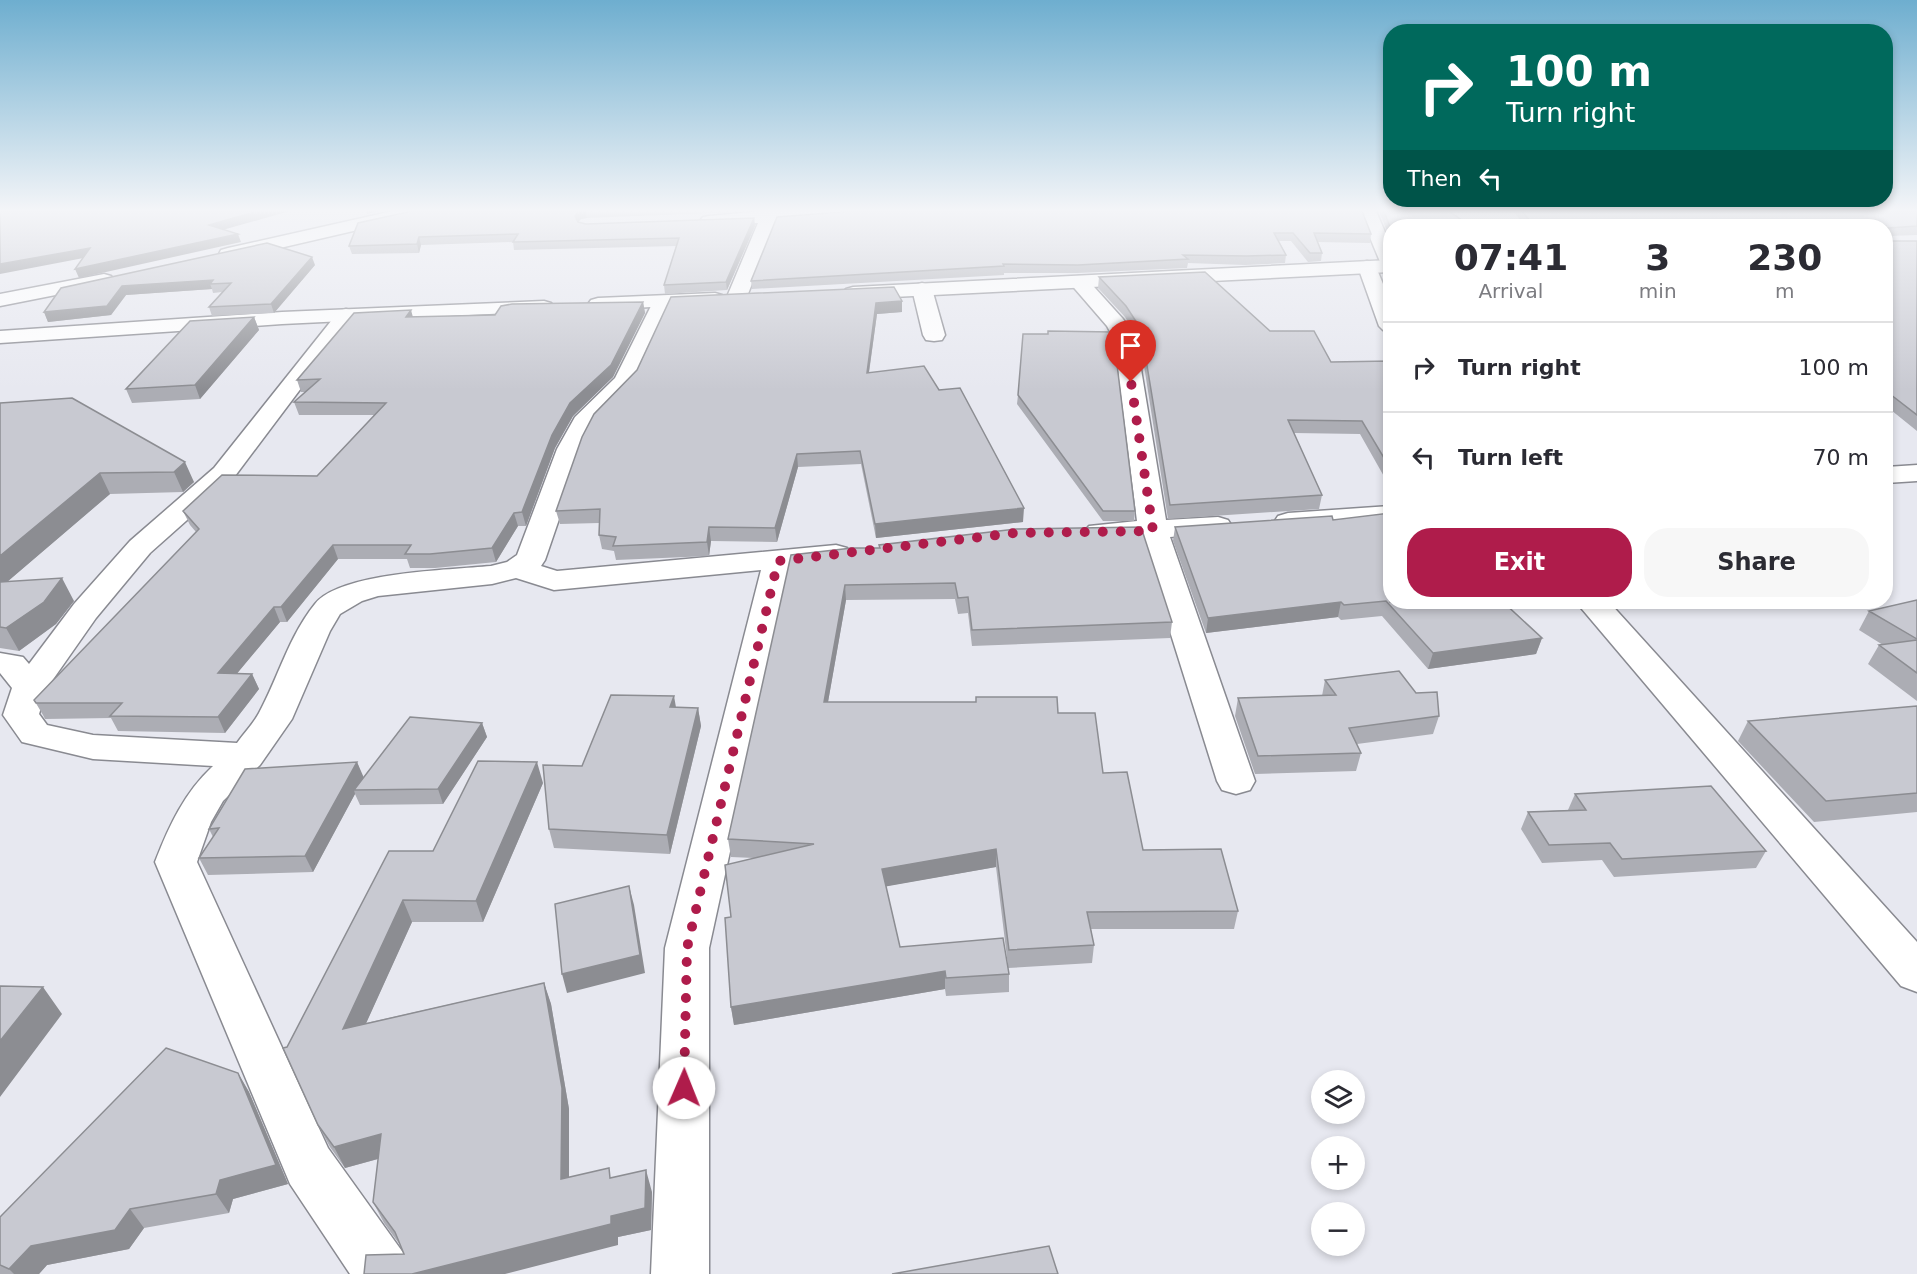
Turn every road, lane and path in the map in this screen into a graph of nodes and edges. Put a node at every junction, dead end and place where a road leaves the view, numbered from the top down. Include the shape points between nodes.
1 (747, 270) edge
2 (1301, 270) edge
3 (1368, 270) edge
4 (122, 277) edge
5 (1079, 282) junction
6 (922, 289) junction
7 (829, 294) edge
8 (759, 297) edge
9 (735, 298) junction
10 (0, 300) edge
11 (663, 302) junction
12 (1383, 308) edge
13 (346, 315) junction
14 (934, 335) dead end
15 (0, 337) edge
16 (1917, 473) edge
17 (1893, 475) edge
18 (1383, 515) edge
19 (1153, 531) junction
20 (1072, 532) edge
21 (861, 551) edge
22 (778, 561) junction
23 (518, 568) junction
24 (1598, 609) edge
25 (0, 663) edge
26 (17, 710) edge
27 (247, 756) junction
28 (1236, 781) dead end
29 (1917, 973) edge
30 (384, 1274) edge
31 (680, 1274) edge

1 - 9 street
2 - 5 street
3 - 12 street
4 - 10 street
5 - 6 street
5 - 19 street via 1116,323 1125,339
6 - 7 street
6 - 14 street
8 - 9 street
9 - 11 street
11 - 13 street
11 - 23 street via 626,381 584,422 570,449 530,560
13 - 15 street
13 - 26 street via 223,474 140,548 85,611
16 - 17 street
18 - 19 street
19 - 20 street
19 - 28 street
21 - 22 street
22 - 23 street via 554,581
22 - 31 street via 687,948
23 - 27 street via 492,575 375,587 351,594 328,608 274,719
24 - 29 street
25 - 26 street via 11,664
26 - 27 street via 35,734 93,747
27 - 30 street via 209,792 191,822 176,862 309,1166

